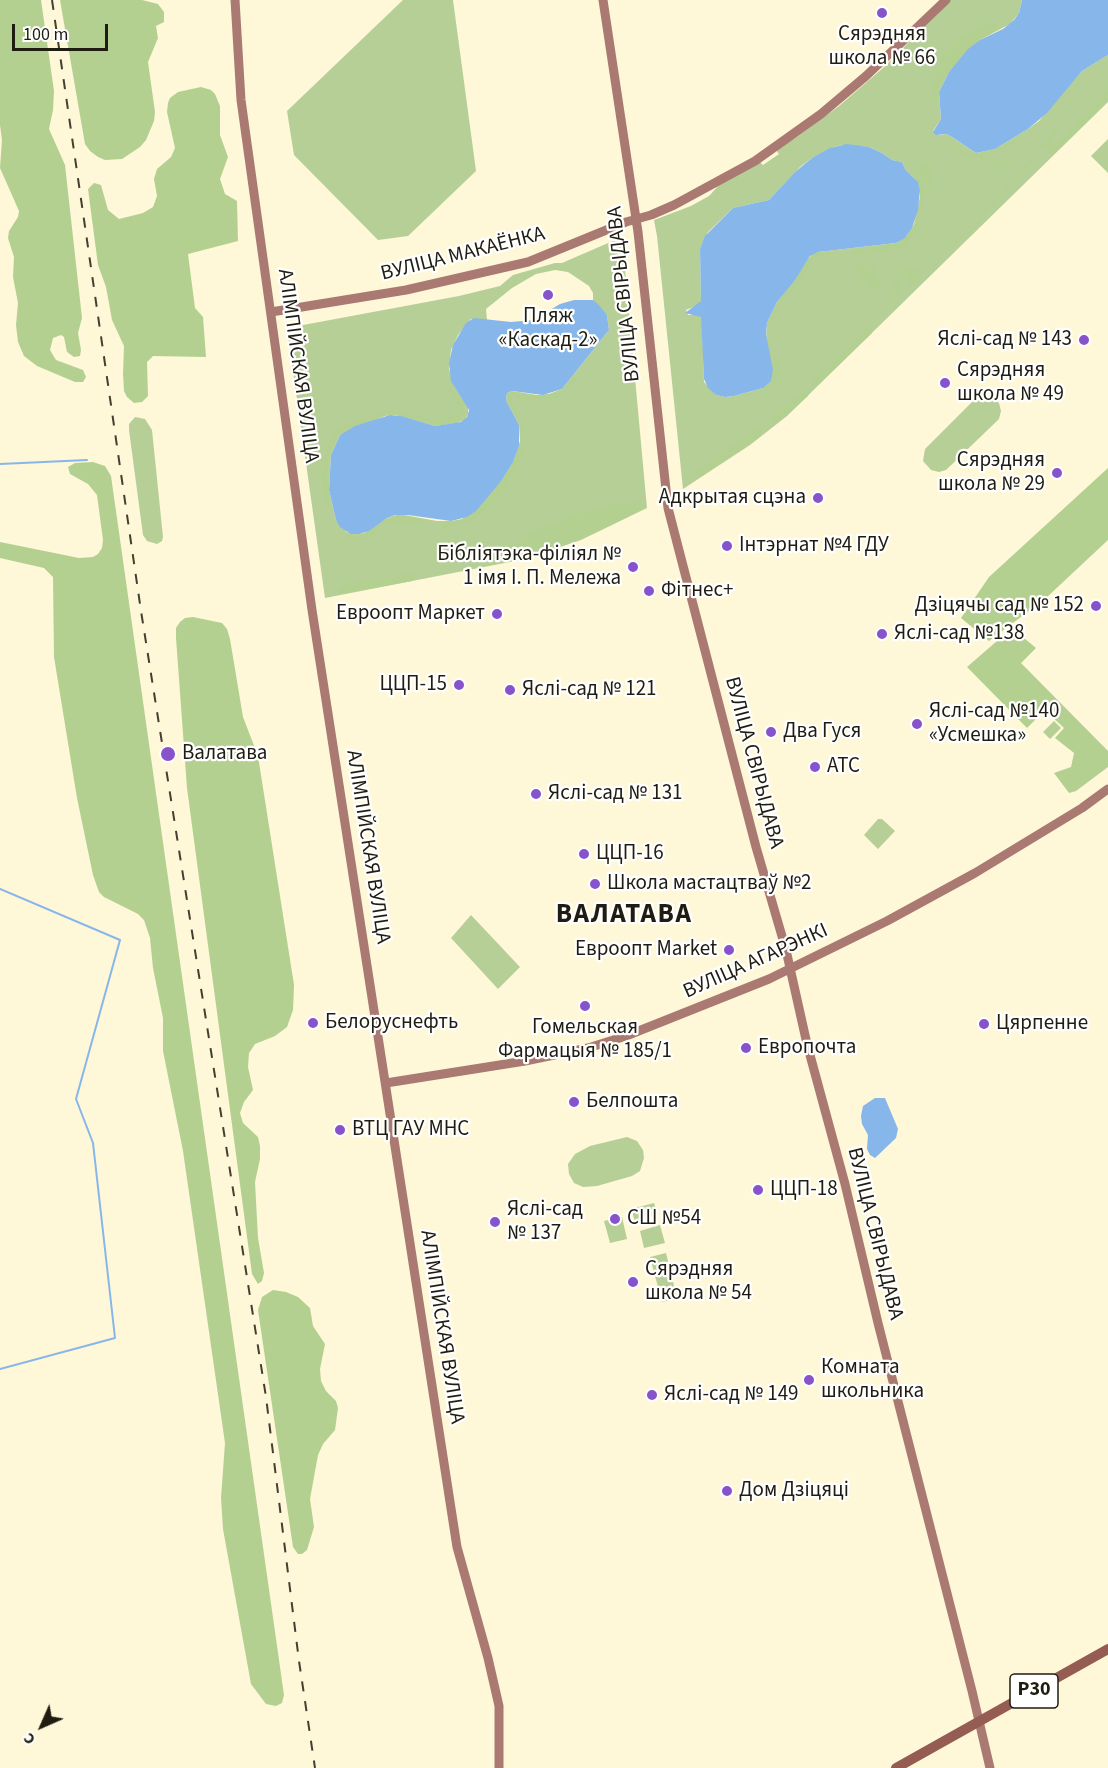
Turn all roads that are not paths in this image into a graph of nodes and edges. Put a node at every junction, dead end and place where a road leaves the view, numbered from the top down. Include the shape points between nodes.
1 (235, 0) edge
2 (603, 0) edge
3 (946, 0) edge
4 (635, 218) junction
5 (271, 312) junction
6 (1108, 789) edge
7 (790, 969) junction
8 (386, 1083) junction
9 (1108, 1649) edge
10 (978, 1723) junction
11 (499, 1768) edge
12 (896, 1768) edge
13 (990, 1768) edge

1 - 5 street, АЛІМПІЙСКАЯ ВУЛІЦА via 241,100
2 - 4 street, ВУЛІЦА СВІРЫДАВА
3 - 4 street, ВУЛІЦА МАКАЁНКА via 866,76 783,141 675,205
4 - 5 street, ВУЛІЦА МАКАЁНКА via 528,262 406,290
4 - 7 street, ВУЛІЦА СВІРЫДАВА via 668,508
5 - 8 street, АЛІМПІЙСКАЯ ВУЛІЦА via 314,621
6 - 7 street, ВУЛІЦА АГАРЭНКІ via 975,873
7 - 8 street, ВУЛІЦА АГАРЭНКІ via 604,1043 525,1061
7 - 10 street, ВУЛІЦА СВІРЫДАВА
8 - 11 street, АЛІМПІЙСКАЯ ВУЛІЦА via 457,1547 488,1658 500,1719
9 - 10 main road, Р30
10 - 12 main road, Р30
10 - 13 street, ВУЛІЦА СВІРЫДАВА

